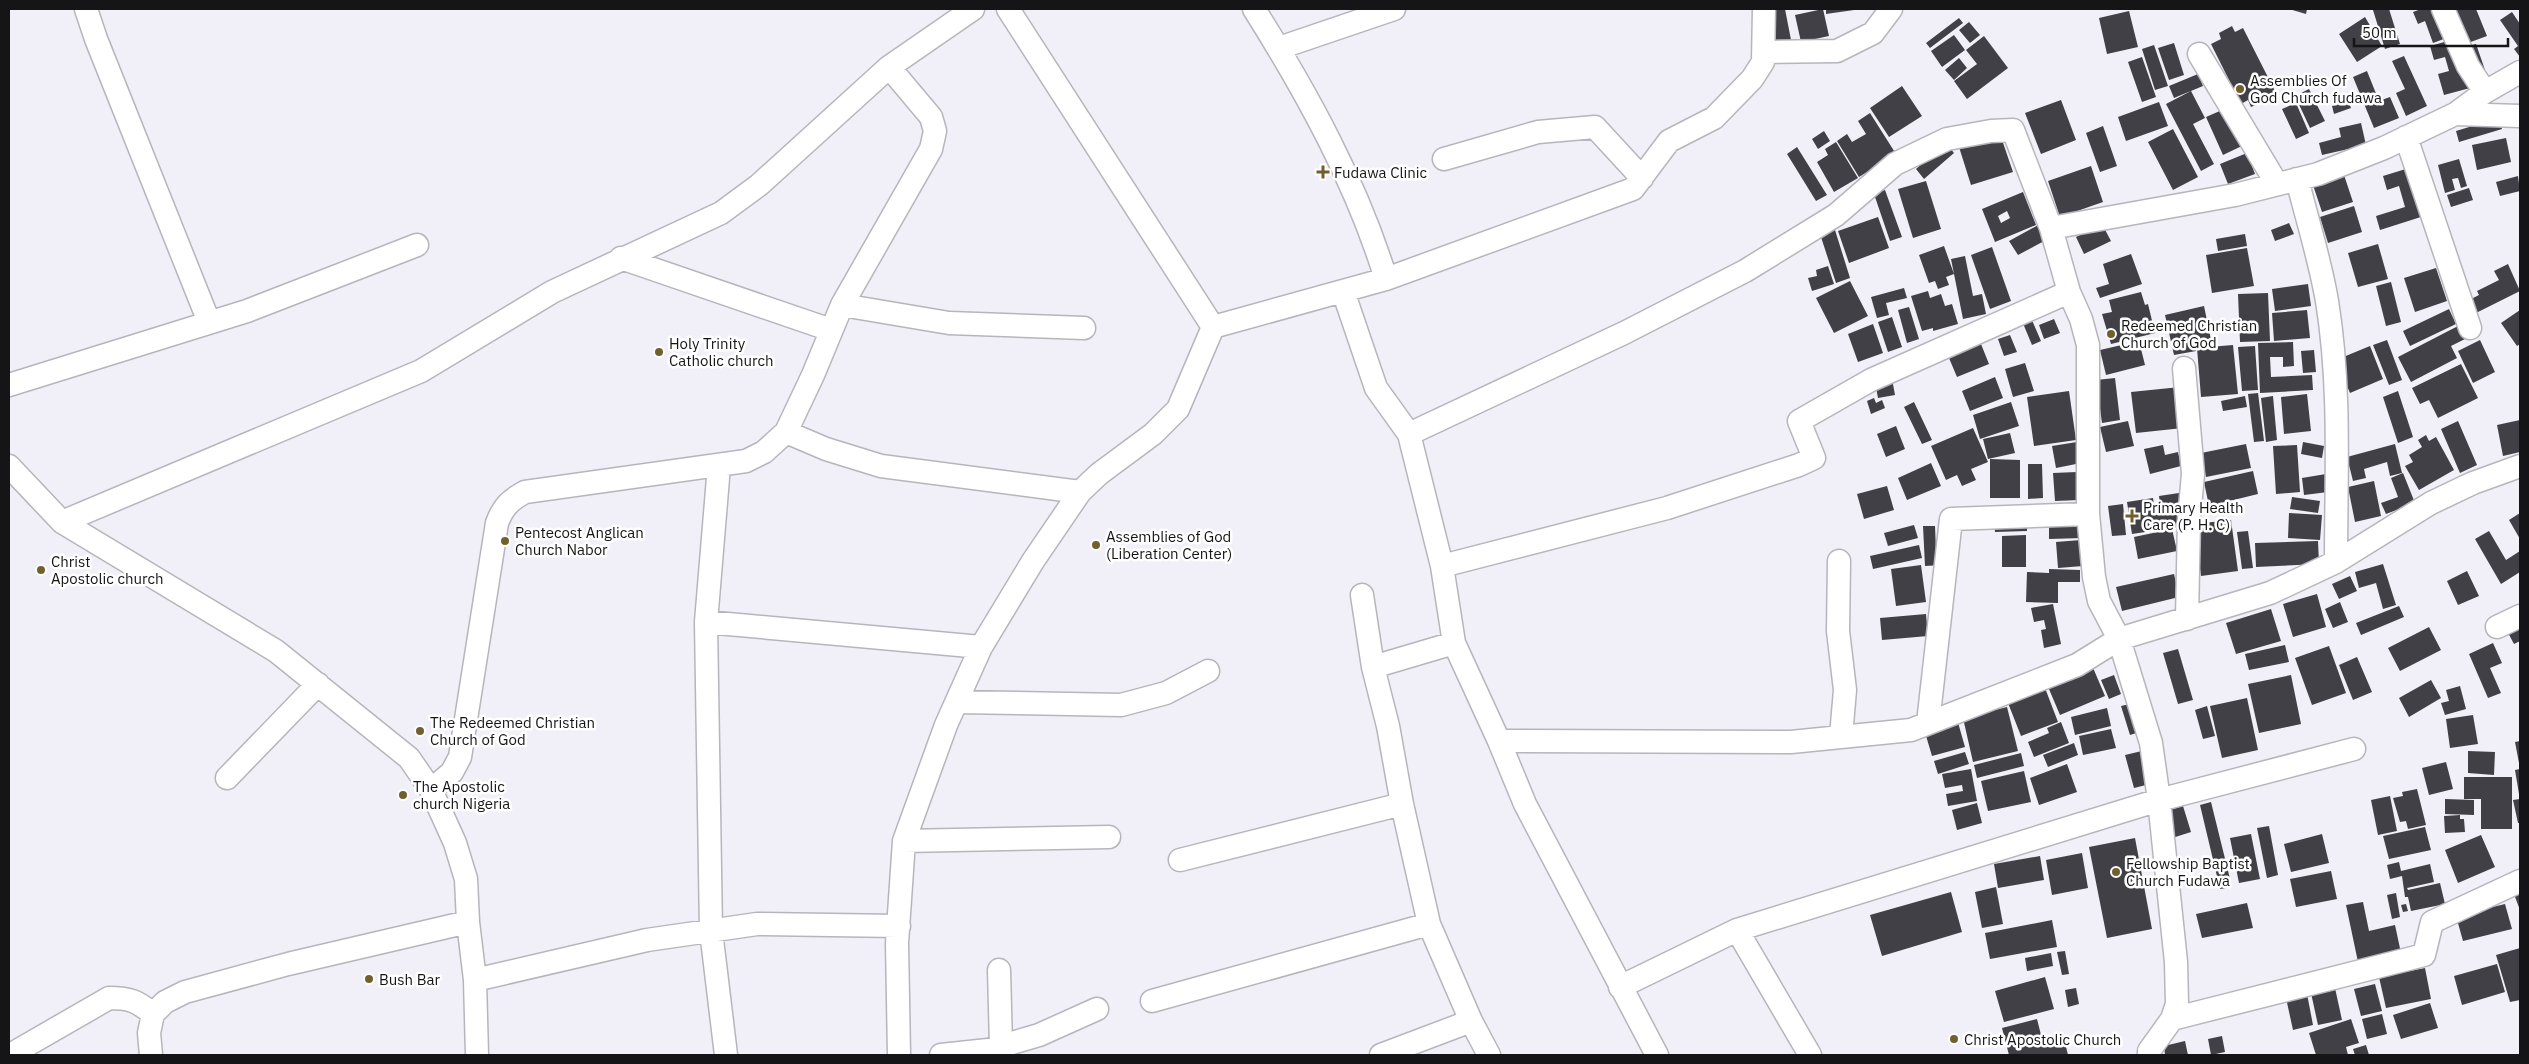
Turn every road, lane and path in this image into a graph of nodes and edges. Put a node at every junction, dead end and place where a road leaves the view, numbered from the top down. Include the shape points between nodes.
1 (86, 9) edge
2 (973, 9) edge
3 (1008, 9) edge
4 (1254, 9) edge
5 (1394, 9) edge
6 (1764, 9) edge
7 (1891, 9) edge
8 (2443, 9) edge
9 (1279, 48) junction
10 (1764, 52) junction
11 (2199, 54) dead end
12 (889, 67) junction
13 (2520, 72) edge
14 (2485, 92) junction
15 (2455, 114) junction
16 (2520, 116) edge
17 (2406, 137) junction
18 (1444, 159) dead end
19 (1642, 178) junction
20 (2287, 182) junction
21 (2051, 228) junction
22 (417, 245) dead end
23 (621, 258) junction
24 (1386, 279) junction
25 (1343, 290) junction
26 (2069, 292) junction
27 (842, 305) junction
28 (209, 322) junction
29 (1213, 327) junction
30 (1084, 328) dead end
31 (2470, 328) dead end
32 (831, 330) junction
33 (2184, 368) dead end
34 (9, 385) edge
35 (786, 432) junction
36 (1409, 434) junction
37 (9, 466) edge
38 (719, 466) junction
39 (2520, 466) edge
40 (1080, 492) junction
41 (2088, 514) junction
42 (62, 522) junction
43 (1839, 561) dead end
44 (2336, 562) junction
45 (1442, 566) junction
46 (1362, 596) dead end
47 (2520, 616) edge
48 (2187, 619) junction
49 (706, 622) junction
50 (2497, 627) dead end
51 (2119, 639) junction
52 (1454, 643) junction
53 (981, 648) junction
54 (1372, 667) junction
55 (1208, 671) dead end
56 (318, 684) junction
57 (957, 702) junction
58 (1928, 723) junction
59 (1841, 736) junction
60 (1499, 741) junction
61 (2354, 749) dead end
62 (227, 778) dead end
63 (431, 790) junction
64 (2159, 800) junction
65 (1402, 804) junction
66 (1109, 836) dead end
67 (904, 841) junction
68 (1180, 860) dead end
69 (2520, 881) edge
70 (468, 922) junction
71 (1429, 924) junction
72 (899, 926) junction
73 (1737, 930) junction
74 (711, 931) junction
75 (999, 970) dead end
76 (475, 980) junction
77 (1620, 987) junction
78 (1152, 1000) dead end
79 (1097, 1008) dead end
80 (153, 1014) junction
81 (2172, 1019) junction
82 (1471, 1022) junction
83 (1001, 1046) junction
84 (2144, 1054) edge
85 (10, 1055) edge
86 (151, 1055) edge
87 (477, 1055) edge
88 (726, 1055) edge
89 (899, 1055) edge
90 (941, 1055) edge
91 (1380, 1055) edge
92 (1489, 1055) edge
93 (1657, 1055) edge
94 (1810, 1055) edge

1 - 28 street
2 - 12 street
3 - 29 street
4 - 9 street
5 - 9 street
6 - 10 street
7 - 10 street via 1873,33 1837,51
8 - 14 street via 2468,66
9 - 24 street via 1318,118 1364,217
10 - 19 street via 1763,62 1752,79 1714,118 1670,141
11 - 20 street
12 - 23 street via 759,185 721,213
12 - 27 street via 931,118 935,131 931,149
13 - 14 street
14 - 15 street
15 - 16 street
15 - 17 street
17 - 20 street via 2318,174
17 - 31 street
18 - 19 street via 1538,132 1595,127
19 - 24 street via 1633,189
20 - 21 street via 2236,195
20 - 44 street via 2327,300 2337,426
21 - 26 street
21 - 36 street via 2013,130 1947,139 1895,164 1836,215 1745,270 1624,334
22 - 28 street via 246,312
23 - 32 street
23 - 42 street via 552,292 421,371
24 - 25 street
25 - 29 street
25 - 36 street via 1376,388
26 - 41 street via 2088,345
26 - 45 street via 1871,380 1799,421 1814,458 1799,465 1667,508
27 - 30 street via 949,323
27 - 32 street
28 - 34 street
29 - 40 street via 1178,409 1153,434
32 - 35 street
33 - 48 street via 2193,474
35 - 38 street via 764,452 746,461
35 - 40 street via 881,466
36 - 45 street
37 - 42 street
38 - 49 street
38 - 63 street via 525,492 502,510 497,523 460,757 452,772
39 - 44 street via 2431,503
40 - 53 street via 1033,560
41 - 51 street via 2099,602
41 - 58 street via 1951,519
42 - 56 street via 276,651
43 - 59 street via 1838,631 1845,690
44 - 48 street via 2270,593
45 - 52 street
46 - 54 street
47 - 50 street
48 - 51 street
49 - 53 street
49 - 74 street
51 - 58 street via 2077,665
51 - 64 street via 2151,743
52 - 54 street
52 - 60 street
53 - 57 street
54 - 65 street via 1388,726
55 - 57 street via 1166,693 1121,706
56 - 62 street
56 - 63 street via 409,758
57 - 67 street
58 - 59 street via 1911,730
59 - 60 street via 1791,742
60 - 77 street via 1525,804
61 - 64 street
63 - 70 street via 455,843 466,879
64 - 73 street
64 - 81 street via 2176,962 2177,1004
65 - 68 street
65 - 71 street
66 - 67 street
67 - 72 street
69 - 81 street via 2432,922 2424,956
70 - 76 street
70 - 80 street via 185,992 165,1002
71 - 78 street
71 - 82 street
72 - 74 street via 757,924
72 - 89 street via 896,943
73 - 77 street
73 - 94 street
74 - 76 street via 647,940
74 - 88 street
75 - 83 street
76 - 87 street
77 - 93 street
79 - 83 street via 1039,1035
80 - 85 street via 138,1002 109,998
80 - 86 street via 149,1033
81 - 84 street
82 - 91 street
82 - 92 street
83 - 90 street

